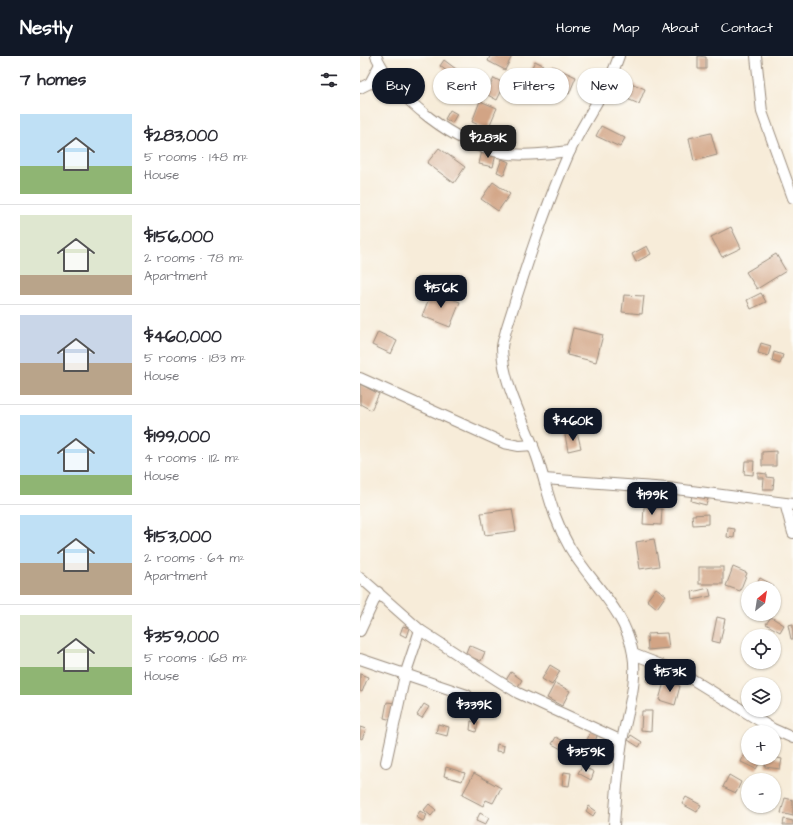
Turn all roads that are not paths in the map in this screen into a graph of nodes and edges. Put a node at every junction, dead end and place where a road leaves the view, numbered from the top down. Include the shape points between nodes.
1 (619, 56) edge
2 (756, 56) edge
3 (378, 60) edge
4 (370, 83) joint
5 (360, 88) edge
6 (415, 104) edge
7 (570, 151) junction
8 (793, 198) edge
9 (360, 378) edge
10 (533, 445) junction
11 (544, 479) junction
12 (789, 504) edge
13 (793, 533) edge
14 (360, 577) edge
15 (378, 592) junction
16 (420, 630) junction
17 (360, 631) edge
18 (633, 654) junction
19 (360, 659) edge
20 (405, 675) junction
21 (467, 695) dead end
22 (793, 738) edge
23 (622, 741) junction
24 (386, 762) dead end
25 (614, 825) edge

1 - 7 street via 610,78
2 - 8 street via 762,112
3 - 4 street
4 - 5 street
6 - 7 street via 448,130 480,146 504,153 542,154
7 - 10 street via 536,237 502,347 515,402
9 - 10 street via 504,443
10 - 11 street
11 - 12 street via 668,488
11 - 18 street via 557,525 571,550 605,594 620,619
12 - 13 street
14 - 15 street
15 - 16 street
15 - 17 street
16 - 20 street
16 - 23 street via 518,693
18 - 22 street via 682,673
18 - 23 street via 633,681
19 - 20 street
20 - 21 street
20 - 24 street
23 - 25 street

